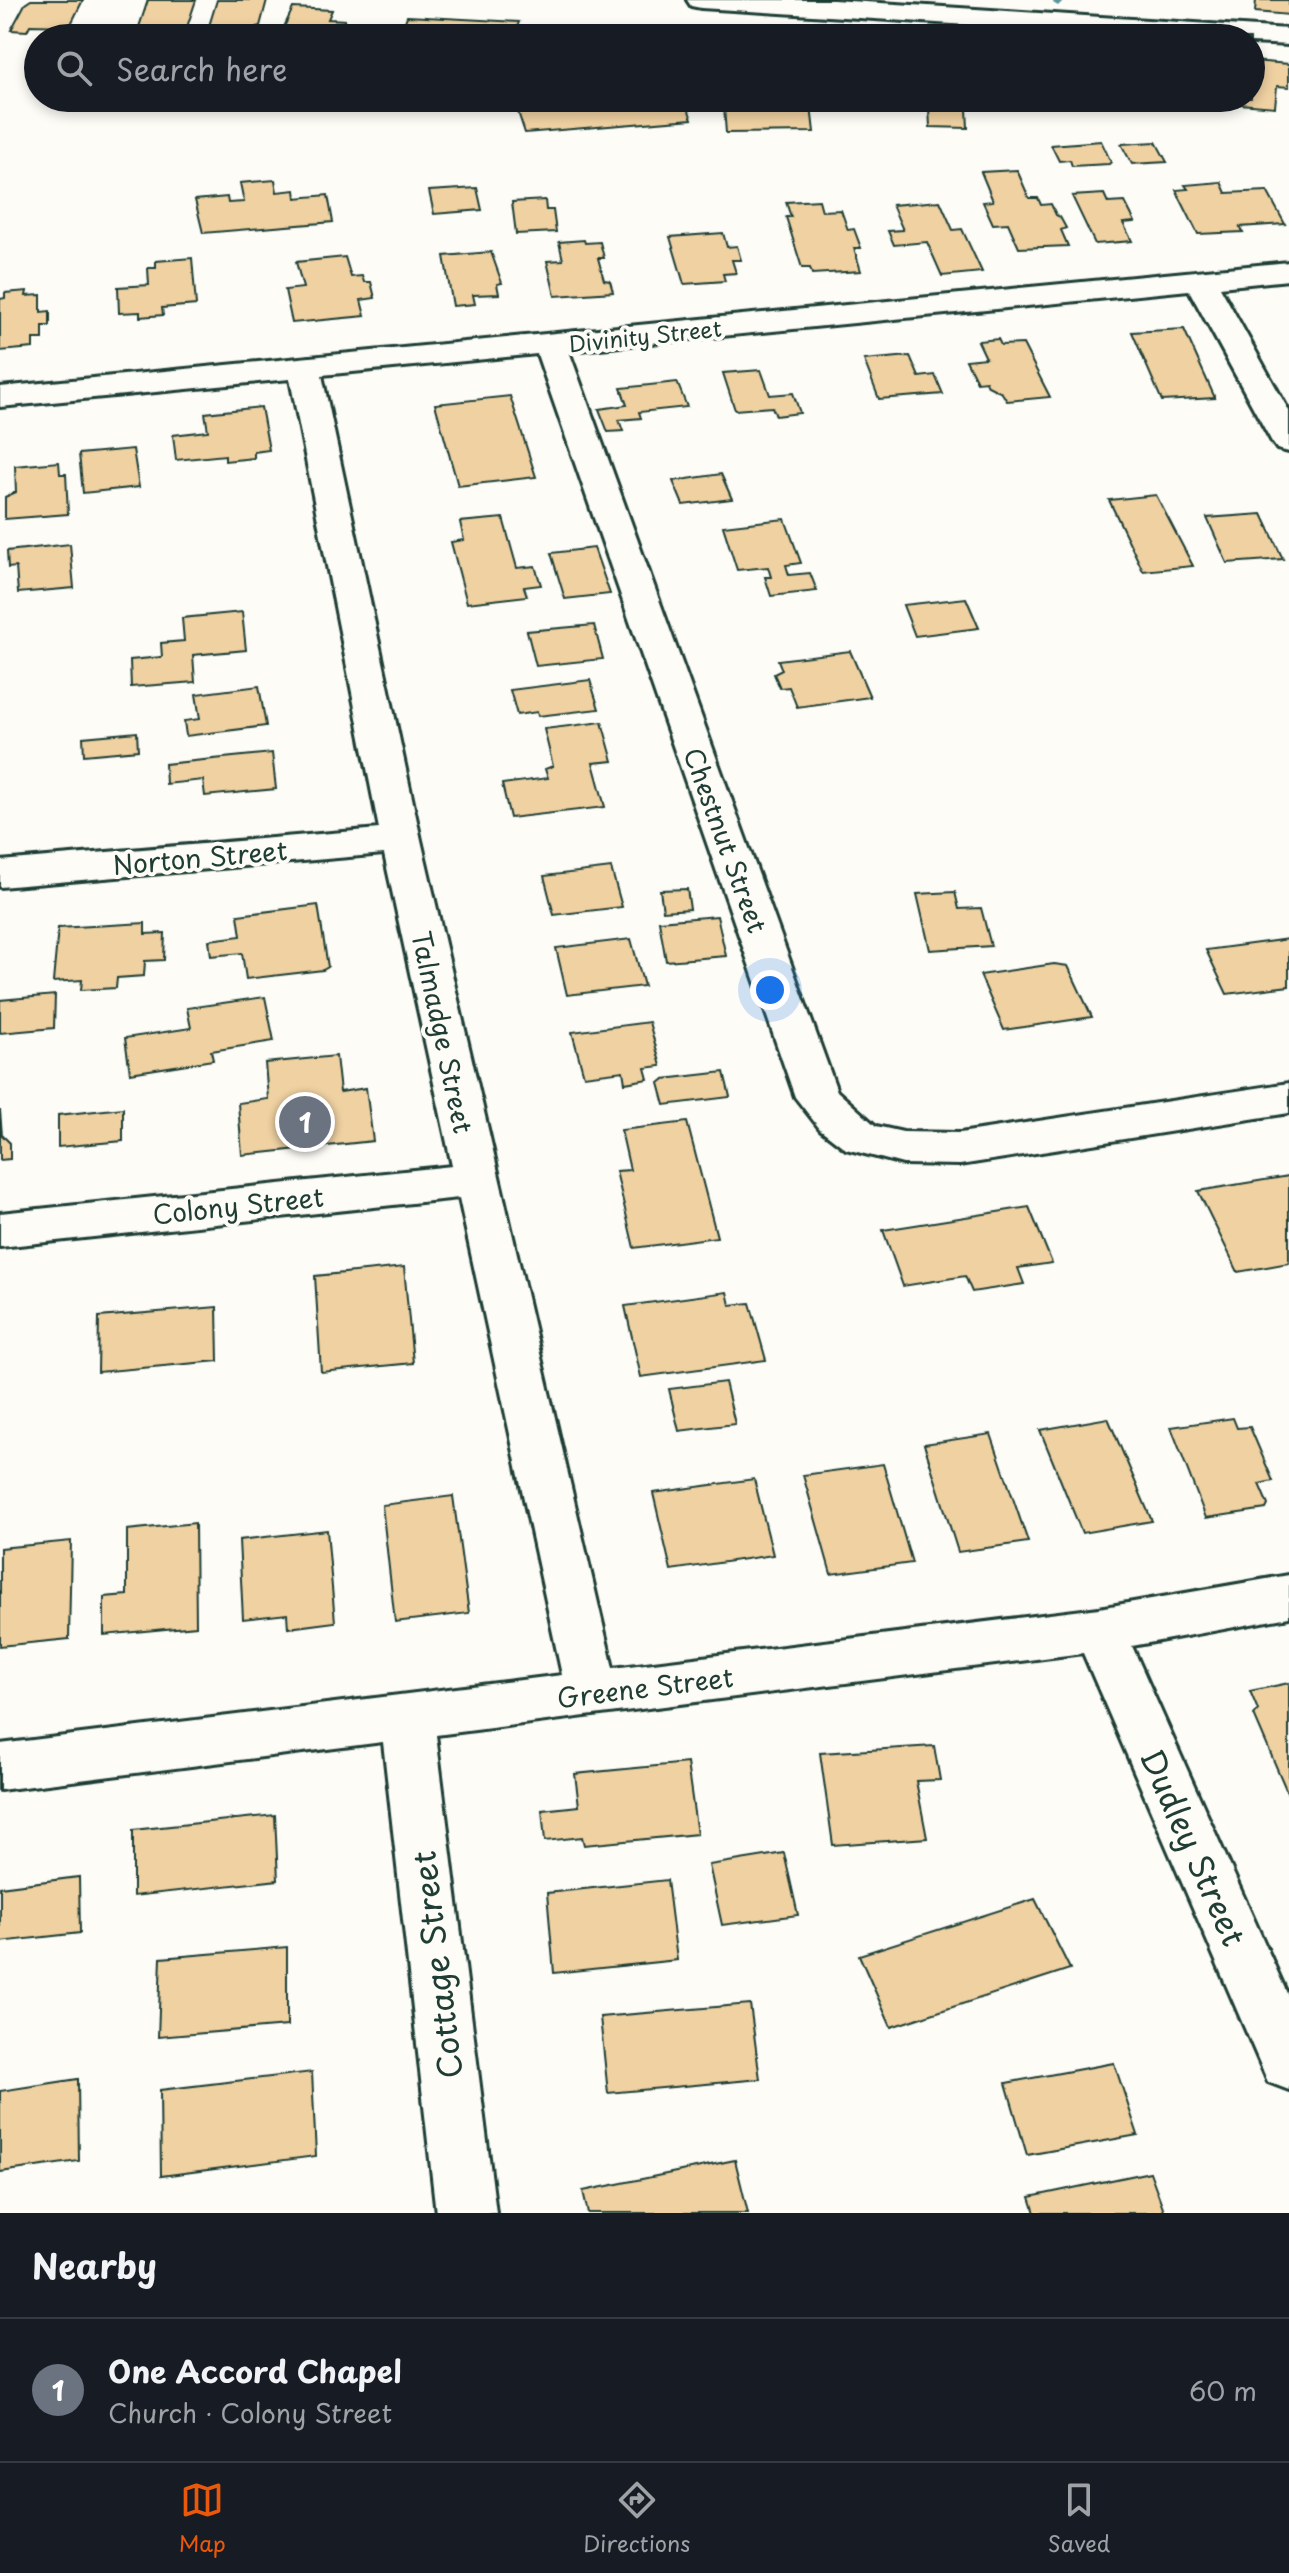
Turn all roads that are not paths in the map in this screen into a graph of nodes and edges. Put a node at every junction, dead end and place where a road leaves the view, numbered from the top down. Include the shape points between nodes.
1 (701, 0) edge
2 (1082, 24) edge
3 (1265, 35) edge
4 (1289, 37) edge
5 (1289, 271) edge
6 (1199, 279) junction
7 (550, 344) junction
8 (304, 368) junction
9 (0, 397) edge
10 (1289, 442) edge
11 (401, 840) junction
12 (0, 874) edge
13 (1289, 1098) edge
14 (476, 1180) junction
15 (0, 1230) edge
16 (1289, 1596) edge
17 (1099, 1630) junction
18 (592, 1693) junction
19 (407, 1717) junction
20 (0, 1767) edge
21 (1289, 2063) edge
22 (466, 2213) edge

1 - 2 main road
3 - 4 main road
5 - 6 main road, Divinity Street
6 - 7 main road, Divinity Street
6 - 10 main road
7 - 8 main road, Divinity Street
7 - 13 main road, Chestnut Street via 817,1097 836,1118 862,1138 903,1148 960,1149
8 - 9 main road, Divinity Street
8 - 11 main road, Talmadge Street
11 - 12 main road, Norton Street
11 - 14 main road, Talmadge Street
14 - 15 main road, Colony Street
14 - 18 main road, Talmadge Street
16 - 17 main road, Greene Street
17 - 18 main road, Greene Street
17 - 21 main road, Dudley Street
18 - 19 main road, Greene Street
19 - 20 main road, Greene Street
19 - 22 main road, Cottage Street

